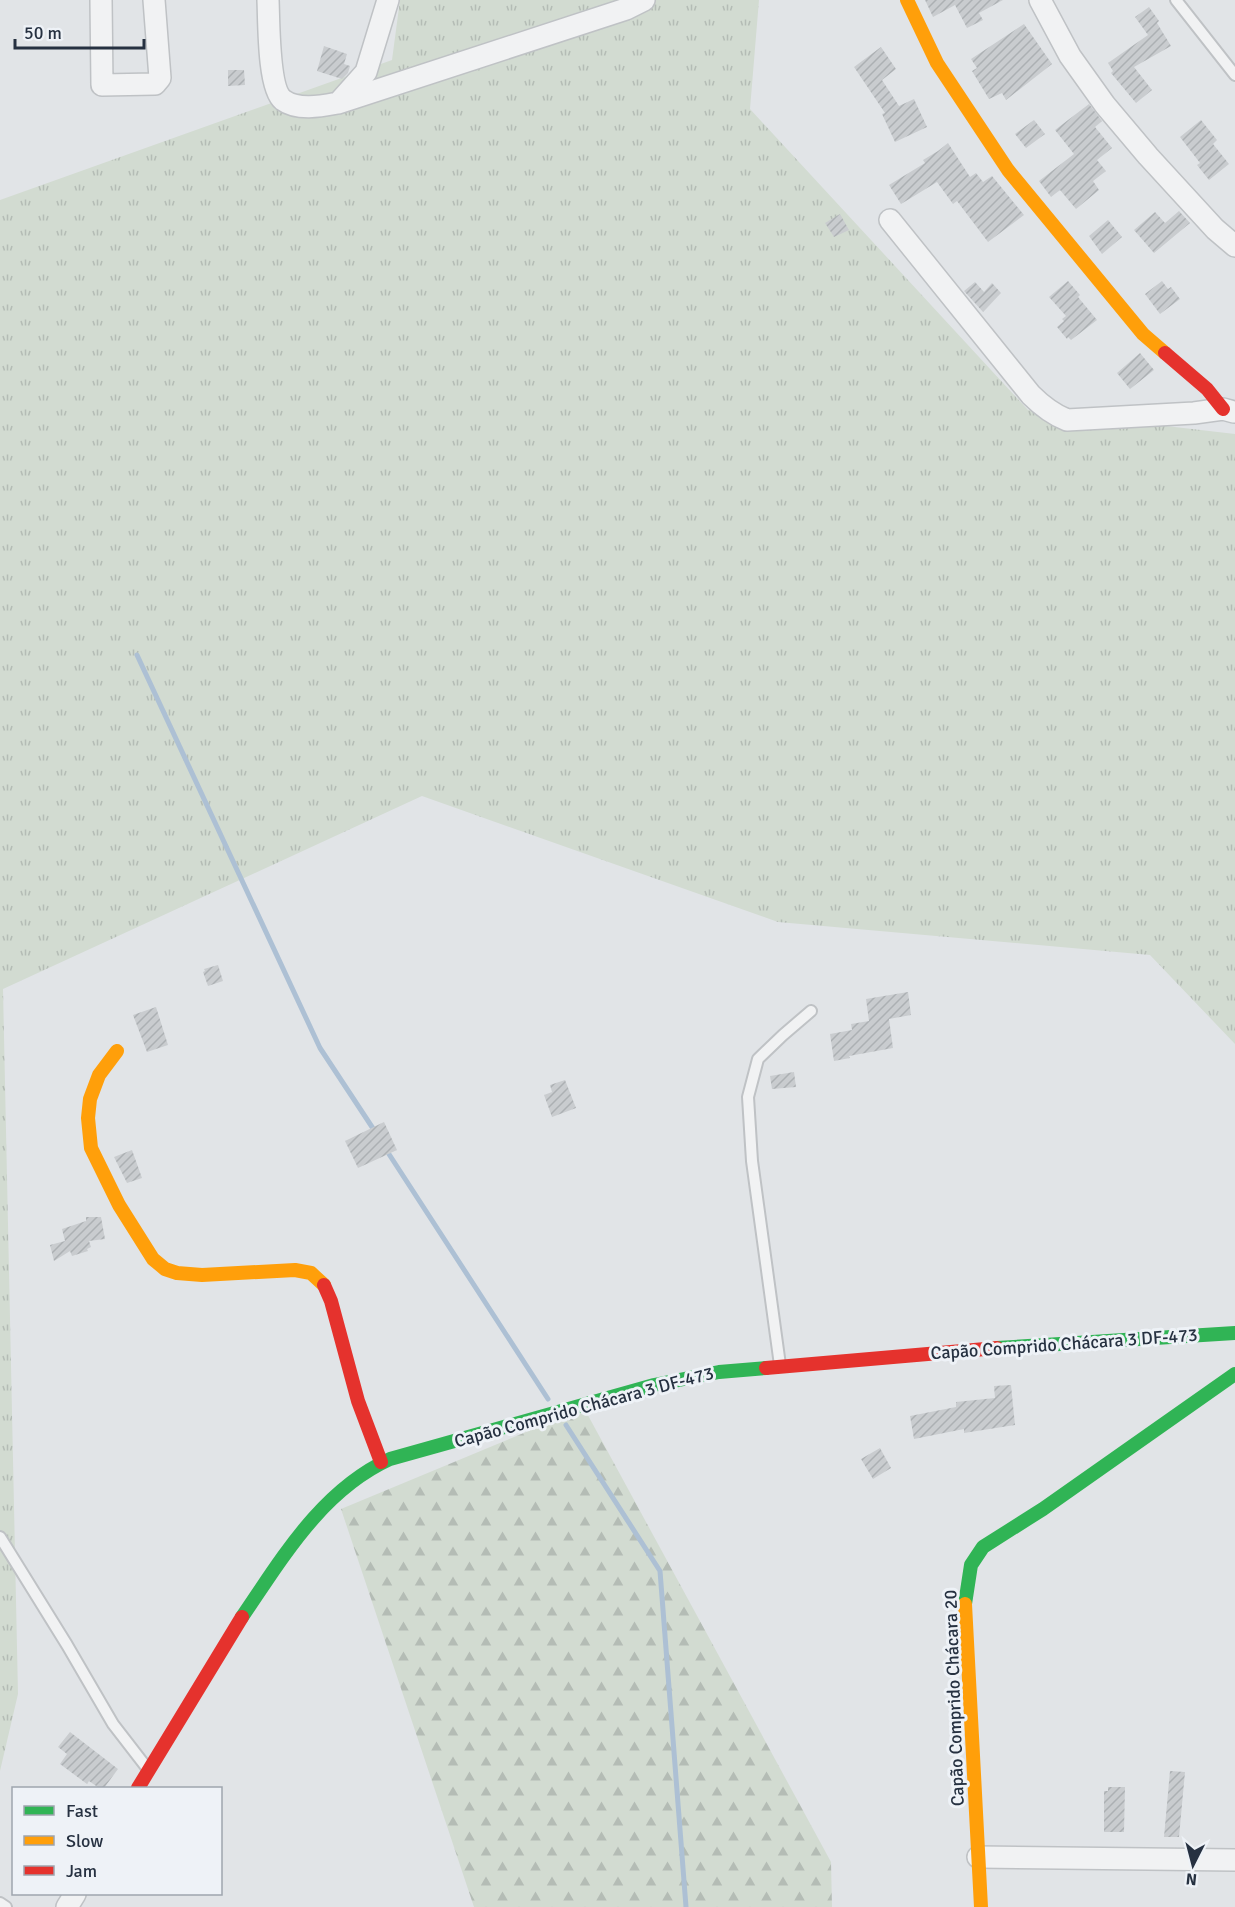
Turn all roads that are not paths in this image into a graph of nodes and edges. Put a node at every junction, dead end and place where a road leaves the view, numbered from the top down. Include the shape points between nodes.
1 (101, 0) edge
2 (154, 0) edge
3 (268, 0) edge
4 (388, 0) edge
5 (644, 0) edge
6 (907, 0) edge
7 (1040, 0) edge
8 (1176, 0) edge
9 (1235, 75) edge
10 (338, 103) junction
11 (890, 220) dead end
12 (1235, 246) edge
13 (1229, 411) edge
14 (811, 1011) dead end
15 (117, 1051) dead end
16 (1235, 1333) edge
17 (781, 1366) junction
18 (1235, 1374) edge
19 (381, 1462) junction
20 (0, 1537) edge
21 (149, 1770) junction
22 (139, 1787) edge
23 (978, 1857) junction
24 (1235, 1860) edge
25 (0, 1903) edge
26 (6, 1907) edge
27 (981, 1907) edge

1 - 2 street via 102,85 155,84 160,78
3 - 10 street via 271,60 278,94 285,102 298,106
4 - 10 street via 366,72
5 - 10 street
6 - 13 street via 937,63 1008,170 1143,334
7 - 12 street via 1070,56 1105,105 1200,213
8 - 9 lane
11 - 13 street via 1031,395 1057,416 1067,420
14 - 17 lane via 758,1059 748,1097 752,1161
15 - 19 street via 99,1075 90,1099 91,1148 119,1205 153,1258 177,1273 311,1273 323,1284 331,1301 358,1401
16 - 17 street, Capão Comprido Chácara 3 DF-473
17 - 19 street, Capão Comprido Chácara 3 DF-473 via 719,1372 654,1385
18 - 23 street, Capão Comprido Chácara 20 via 975,1554 965,1602
19 - 21 street, Capão Comprido Chácara 3 DF-473 via 352,1480 316,1513 252,1600
20 - 21 lane via 113,1724
21 - 22 street, Capão Comprido Chácara 3 DF-473
23 - 24 street
23 - 27 street, Capão Comprido Chácara 20
25 - 26 lane

